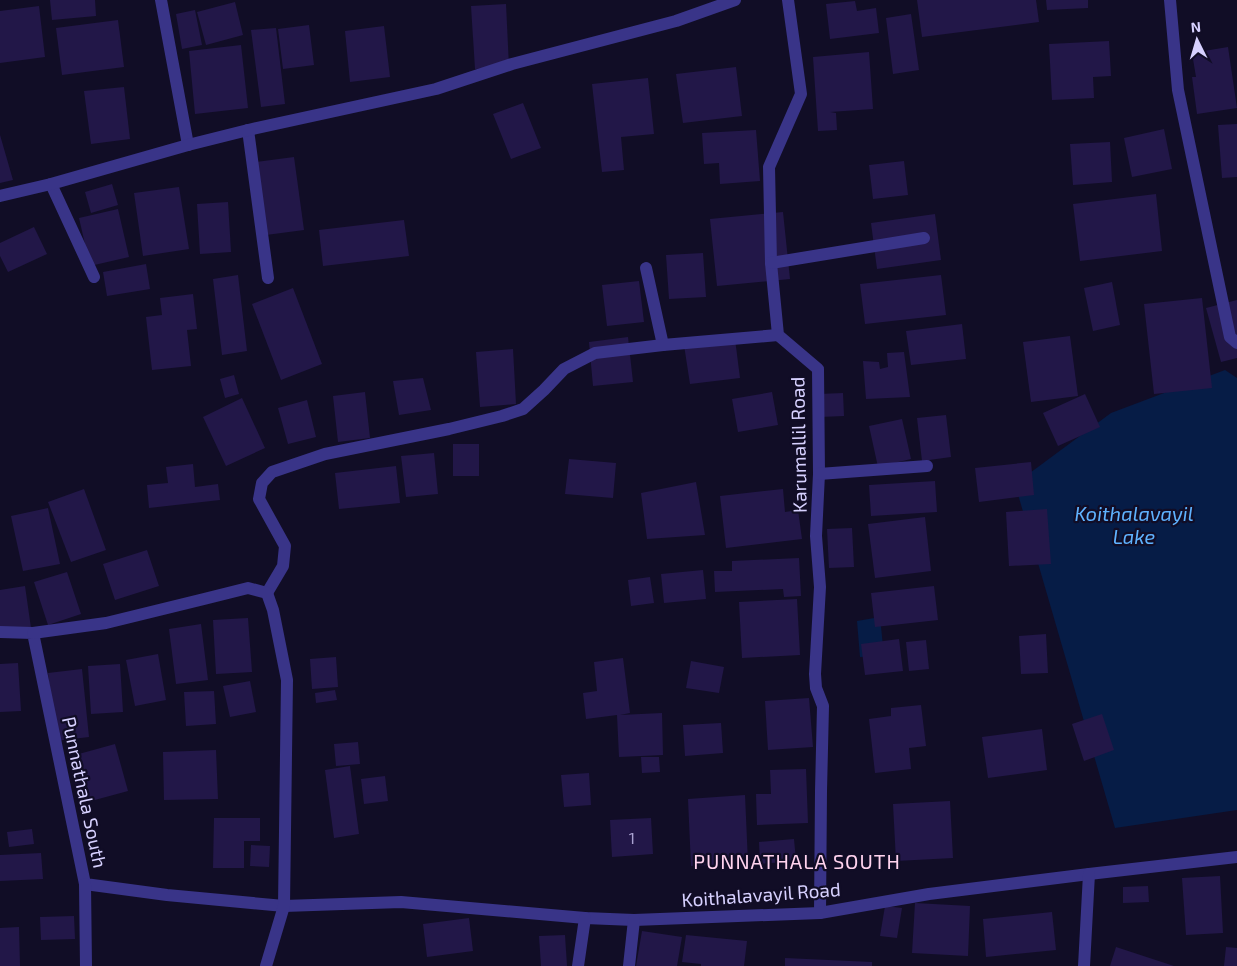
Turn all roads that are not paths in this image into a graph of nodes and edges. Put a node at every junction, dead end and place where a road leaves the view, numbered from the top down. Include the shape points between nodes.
1 (160, 0) edge
2 (735, 0) edge
3 (788, 0) edge
4 (1170, 0) edge
5 (248, 130) junction
6 (188, 145) junction
7 (51, 184) junction
8 (0, 196) edge
9 (924, 238) dead end
10 (771, 262) junction
11 (646, 268) dead end
12 (94, 277) dead end
13 (268, 278) dead end
14 (778, 335) junction
15 (1237, 343) edge
16 (663, 345) junction
17 (927, 466) dead end
18 (819, 474) junction
19 (267, 594) junction
20 (0, 632) edge
21 (33, 633) junction
22 (1237, 857) edge
23 (1089, 874) junction
24 (85, 884) junction
25 (284, 906) junction
26 (820, 913) junction
27 (584, 918) junction
28 (634, 920) junction
29 (86, 966) edge
30 (266, 966) edge
31 (578, 966) edge
32 (629, 966) edge
33 (1084, 966) edge

1 - 6 street
2 - 5 street via 676,21 512,64 436,89
3 - 10 street via 802,94 769,167
4 - 15 street via 1178,90 1230,336
5 - 6 street
5 - 13 street
6 - 7 street
7 - 8 street
7 - 12 street
9 - 10 street
10 - 14 street
11 - 16 street
14 - 16 street
14 - 18 street, Karumallil Road via 818,369
16 - 19 street via 595,353 564,369 523,409 502,416 325,454 272,472 262,483 259,499 285,546 283,566
17 - 18 street
18 - 26 street, Karumallil Road via 816,536 820,587 815,674 823,706
19 - 21 street via 248,588 106,623
19 - 25 street via 287,680
20 - 21 street
21 - 24 street, Punnathala South
22 - 23 street, Koithalavayil Road
23 - 26 street, Koithalavayil Road via 929,894
23 - 33 street
24 - 25 street, Punnathala South
24 - 29 street
25 - 27 street, Koithalavayil Road via 401,902
25 - 30 street
26 - 28 street, Koithalavayil Road
27 - 28 street, Koithalavayil Road
27 - 31 street
28 - 32 street

